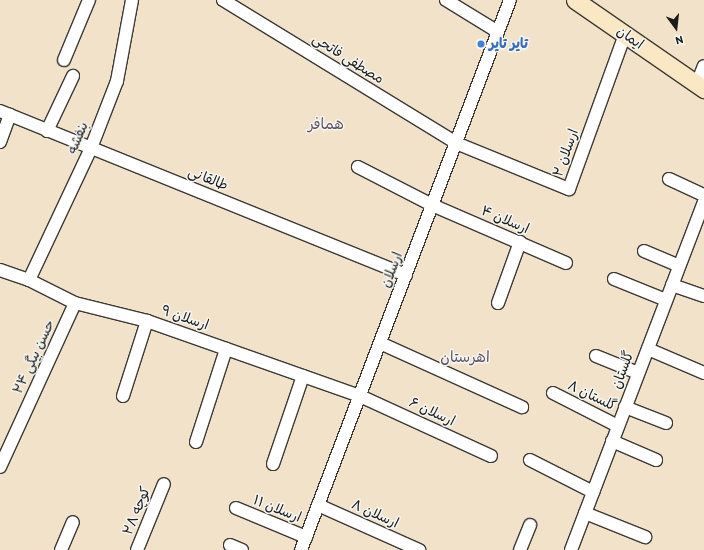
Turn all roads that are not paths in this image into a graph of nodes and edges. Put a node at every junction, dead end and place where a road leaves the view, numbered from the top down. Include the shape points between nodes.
1 (89, 0) edge
2 (132, 0) edge
3 (223, 0) edge
4 (446, 0) edge
5 (510, 0) edge
6 (575, 0) edge
7 (498, 32) junction
8 (625, 34) junction
9 (64, 60) dead end
10 (704, 66) edge
11 (73, 76) dead end
12 (701, 86) edge
13 (5, 114) edge
14 (47, 131) junction
15 (0, 142) edge
16 (456, 143) junction
17 (90, 148) junction
18 (358, 167) dead end
19 (669, 179) dead end
20 (704, 195) edge
21 (704, 201) edge
22 (432, 205) junction
23 (520, 242) junction
24 (644, 251) dead end
25 (566, 263) dead end
26 (679, 266) junction
27 (0, 270) edge
28 (406, 275) junction
29 (614, 279) dead end
30 (29, 280) junction
31 (672, 285) junction
32 (704, 296) edge
33 (666, 300) junction
34 (75, 303) junction
35 (498, 303) dead end
36 (147, 321) junction
37 (380, 343) junction
38 (226, 349) junction
39 (648, 349) junction
40 (596, 356) dead end
41 (638, 373) junction
42 (704, 373) edge
43 (303, 376) junction
44 (553, 394) dead end
45 (123, 396) dead end
46 (360, 396) junction
47 (522, 407) dead end
48 (626, 407) junction
49 (666, 423) dead end
50 (618, 426) junction
51 (612, 441) junction
52 (196, 442) dead end
53 (491, 456) dead end
54 (530, 460) dead end
55 (656, 460) dead end
56 (273, 464) dead end
57 (0, 467) edge
58 (164, 484) dead end
59 (593, 492) junction
60 (318, 505) junction
61 (236, 508) dead end
62 (585, 513) junction
63 (73, 522) dead end
64 (530, 526) dead end
65 (306, 537) junction
66 (645, 537) dead end
67 (230, 545) dead end
68 (62, 550) edge
69 (138, 550) edge
70 (242, 550) edge
71 (301, 550) edge
72 (419, 550) edge
73 (520, 550) edge
74 (571, 550) edge

1 - 9 street
2 - 17 street, بنفشه via 118,81
3 - 16 street, مصطفی فاتحی
4 - 7 street
5 - 7 street, ارسلان
6 - 8 street, ایمان
7 - 16 street, ارسلان
8 - 12 street, ایمان
8 - 16 street, ارسلان ۲ via 569,189
10 - 12 street
11 - 14 street
13 - 14 street, طالقانی
13 - 15 street
14 - 17 street, طالقانی
16 - 22 street, ارسلان
17 - 28 street, طالقانی
17 - 30 street, بنفشه
18 - 22 street, ارسلان ۴
19 - 20 street
21 - 26 street, گلستان
22 - 23 street, ارسلان ۴
22 - 28 street, ارسلان
23 - 25 street, ارسلان ۴
23 - 35 street
24 - 26 street
26 - 31 street, گلستان
27 - 30 street, ارسلان ۹
28 - 37 street, ارسلان
29 - 33 street
30 - 34 street, ارسلان ۹
31 - 32 street
31 - 33 street, گلستان
33 - 39 street, گلستان
34 - 36 street, ارسلان ۹
34 - 57 street, حسن بیگی ۲۴
36 - 38 street, ارسلان ۹
36 - 45 street
37 - 46 street, ارسلان
37 - 47 street
38 - 43 street, ارسلان ۹
38 - 52 street
39 - 41 street, گلستان
39 - 42 street
40 - 41 street
41 - 48 street, گلستان
43 - 46 street, ارسلان ۹
43 - 56 street
44 - 50 street, گلستان ۸
46 - 53 street, ارسلان ۶
46 - 60 street, ارسلان
48 - 49 street
48 - 50 street, گلستان
50 - 51 street, گلستان
51 - 55 street
51 - 59 street, گلستان
54 - 59 street
58 - 69 street, کوچه ۲۸
59 - 62 street, گلستان
60 - 65 street, ارسلان
60 - 72 street, ارسلان ۸
61 - 65 street, ارسلان ۱۱
62 - 66 street
62 - 74 street, گلستان
63 - 68 street
64 - 73 street
65 - 71 street, ارسلان
67 - 70 street

